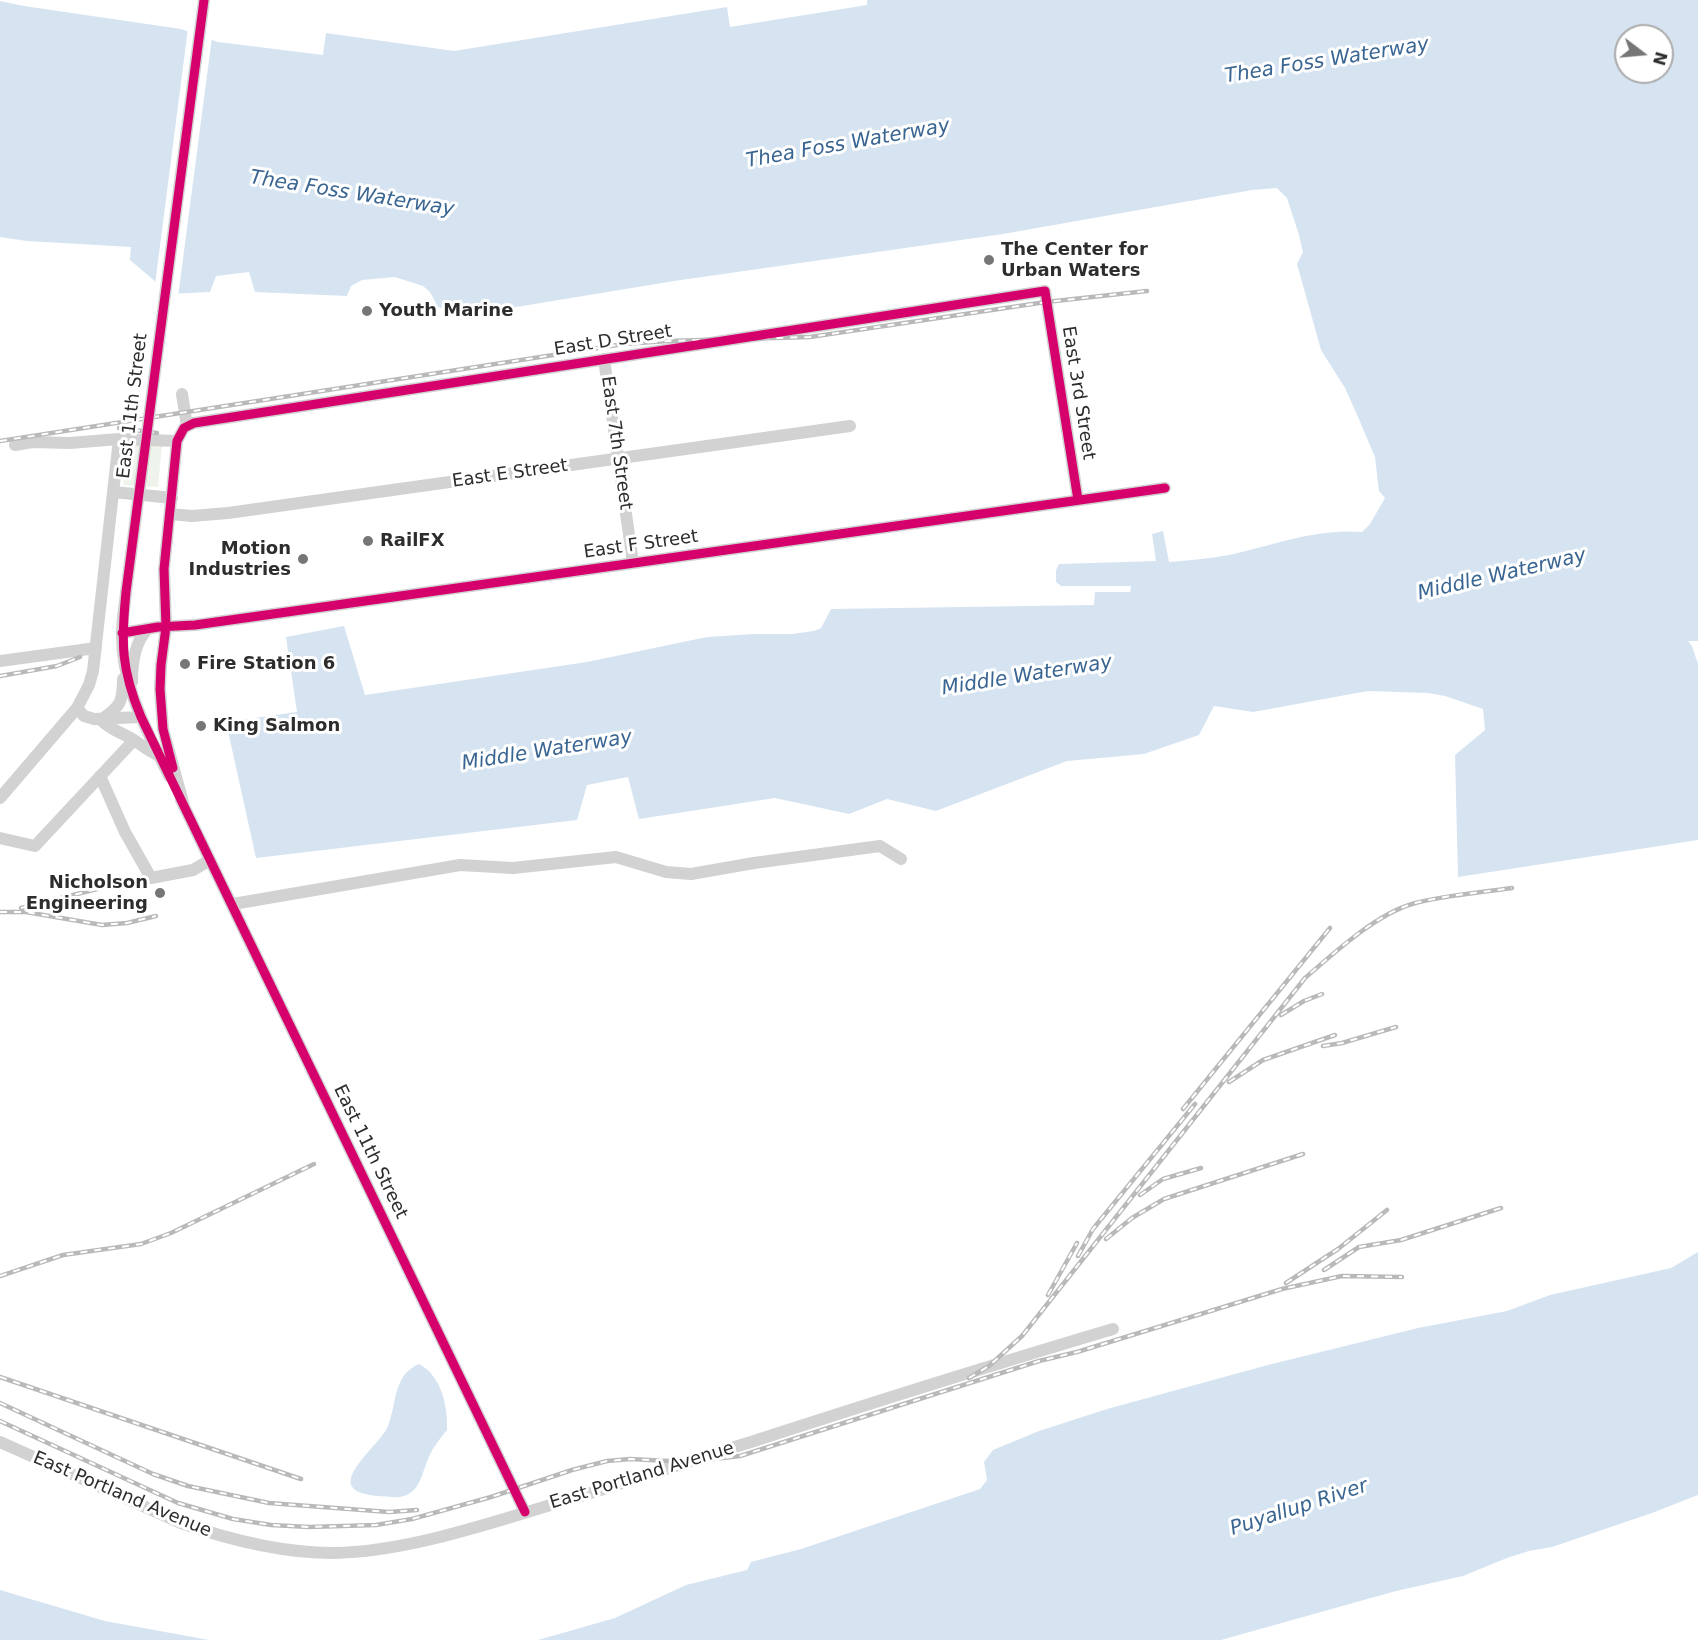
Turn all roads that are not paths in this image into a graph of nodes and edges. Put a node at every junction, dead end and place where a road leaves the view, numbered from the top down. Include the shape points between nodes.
1 (204, 0) edge
2 (1045, 291) joint
3 (604, 359) junction
4 (182, 394) dead end
5 (187, 426) junction
6 (850, 426) dead end
7 (119, 439) junction
8 (177, 441) junction
9 (15, 445) dead end
10 (618, 459) junction
11 (1165, 488) dead end
12 (114, 492) junction
13 (172, 498) junction
14 (1078, 500) junction
15 (170, 514) junction
16 (633, 563) junction
17 (166, 627) junction
18 (147, 630) junction
19 (122, 633) junction
20 (96, 648) junction
21 (0, 661) edge
22 (124, 663) junction
23 (135, 704) junction
24 (77, 708) junction
25 (141, 717) junction
26 (101, 720) junction
27 (134, 740) junction
28 (159, 756) junction
29 (100, 776) junction
30 (0, 798) edge
31 (184, 806) junction
32 (0, 838) edge
33 (901, 859) dead end
34 (210, 860) junction
35 (233, 904) junction
36 (1113, 1329) dead end
37 (0, 1442) edge
38 (525, 1512) junction

1 - 19 street, East 11th Street, bridge
2 - 3 street, East D Street
2 - 14 street, East 3rd Street
3 - 5 street, East D Street
3 - 10 street, East 7th Street
4 - 5 street
5 - 8 street, East 11th Street
6 - 10 street, East E Street
7 - 8 street
7 - 9 street
7 - 12 street, East 11th Street
8 - 13 street, East 11th Street
10 - 15 street, East E Street via 228,513
10 - 16 street, East 7th Street
11 - 14 street, East F Street
12 - 13 street
12 - 20 street, East 11th Street
13 - 15 street, East 11th Street
14 - 16 street, East F Street
15 - 17 street, East 11th Street via 164,569
16 - 17 street, East F Street
17 - 18 street, East F Street
17 - 31 street, East 11th Street via 161,665 162,720
18 - 19 street, East F Street
18 - 23 street via 139,640 133,663
19 - 22 street, East 11th Street
20 - 21 street
20 - 24 street, East 11th Street via 89,685
22 - 23 street, East 11th Street
22 - 26 street via 119,705
23 - 25 street, East 11th Street
24 - 26 street via 84,716
24 - 30 street, East 11th Street
25 - 26 street
25 - 28 street, East 11th Street
26 - 27 street
27 - 28 street
27 - 29 street
28 - 31 street, East 11th Street
29 - 32 street via 35,846
29 - 34 street via 151,878 193,870
31 - 34 street, East 11th Street
33 - 35 street via 880,846 691,874 666,872 616,857 513,868 460,865
34 - 35 street, East 11th Street
35 - 38 street, East 11th Street
36 - 38 street, East Portland Avenue
37 - 38 street, East Portland Avenue via 181,1523 227,1538 284,1549 333,1553 379,1548

